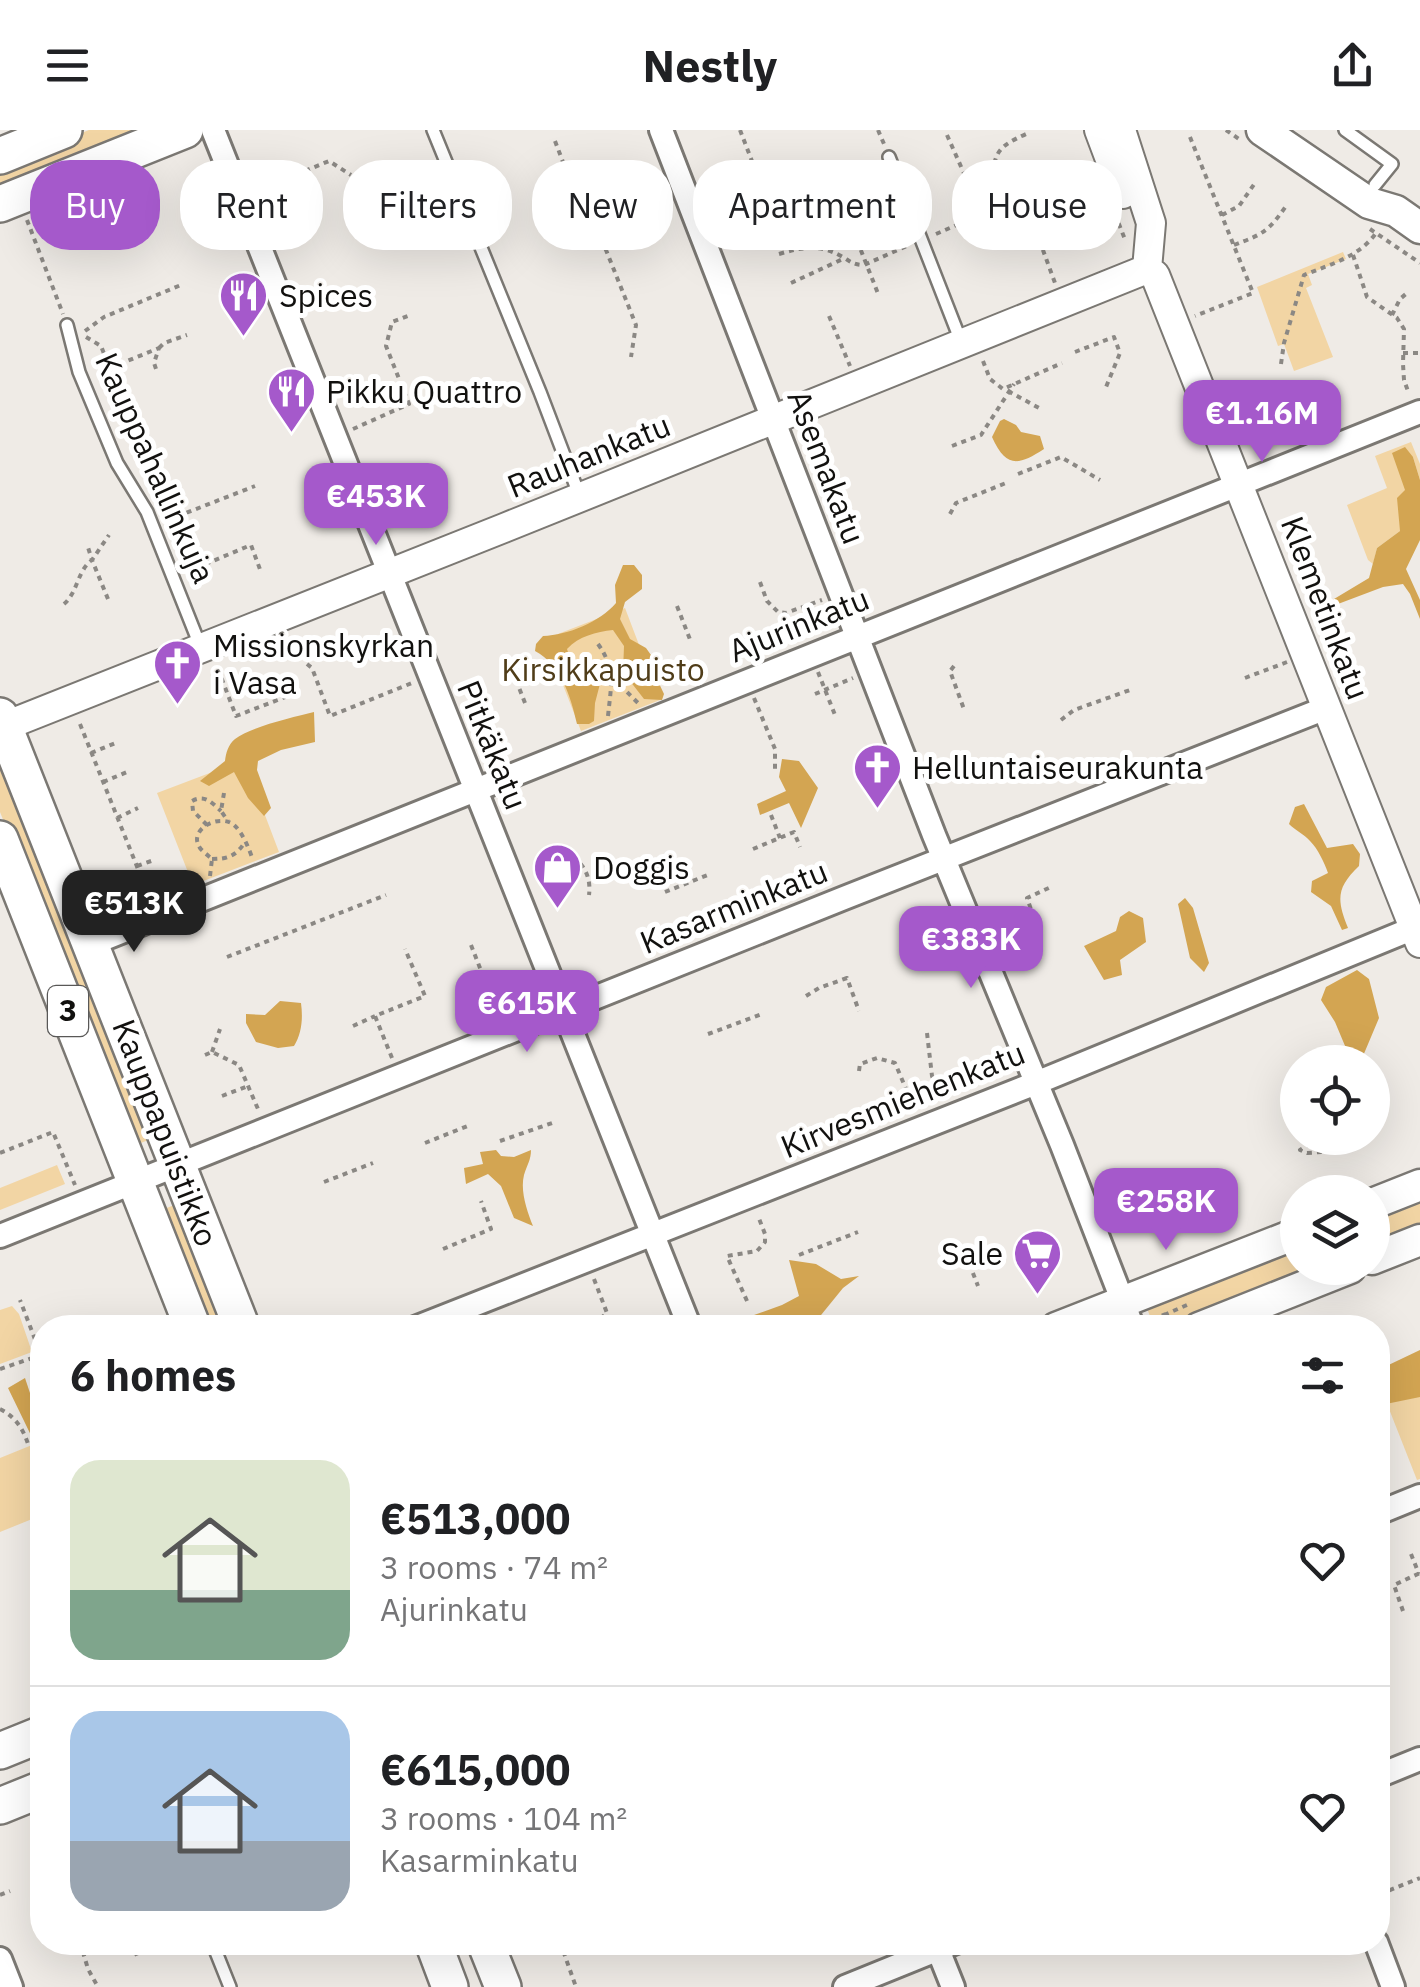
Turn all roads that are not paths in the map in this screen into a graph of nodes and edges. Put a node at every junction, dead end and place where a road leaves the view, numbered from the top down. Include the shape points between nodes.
1 (64, 130) edge
2 (185, 130) edge
3 (213, 130) edge
4 (433, 130) edge
5 (661, 130) edge
6 (1099, 130) edge
7 (1122, 130) edge
8 (1262, 130) edge
9 (1297, 130) edge
10 (1345, 130) edge
11 (0, 156) edge
12 (890, 158) dead end
13 (1375, 185) junction
14 (9, 200) edge
15 (1397, 224) edge
16 (1149, 257) junction
17 (67, 324) road end
18 (970, 348) junction
19 (1416, 407) edge
20 (773, 420) junction
21 (1239, 484) junction
22 (580, 498) junction
23 (390, 573) junction
24 (857, 636) junction
25 (210, 658) junction
26 (1326, 708) junction
27 (1, 723) edge
28 (474, 789) junction
29 (0, 839) edge
30 (944, 858) junction
31 (1417, 936) edge
32 (91, 944) junction
33 (564, 1011) junction
34 (1036, 1082) junction
35 (178, 1166) junction
36 (136, 1182) junction
37 (1420, 1185) edge
38 (1390, 1197) edge
39 (653, 1234) junction
40 (0, 1236) edge
41 (1420, 1240) edge
42 (1280, 1243) edge
43 (1390, 1251) edge
44 (1308, 1285) edge
45 (188, 1315) edge
46 (237, 1315) edge
47 (448, 1315) edge
48 (685, 1315) edge
49 (1128, 1315) edge
50 (1232, 1315) edge
51 (1420, 1496) edge
52 (1390, 1508) edge
53 (30, 1739) edge
54 (0, 1751) edge
55 (1420, 1759) edge
56 (1390, 1771) edge
57 (30, 1794) edge
58 (0, 1806) edge
59 (217, 1955) edge
60 (438, 1955) edge
61 (490, 1955) edge
62 (919, 1955) edge
63 (945, 1955) edge
64 (1381, 1955) edge
65 (0, 1959) edge
66 (11, 1987) edge
67 (230, 1987) edge
68 (450, 1987) edge
69 (503, 1987) edge
70 (844, 1987) edge
71 (953, 1987) edge
72 (1393, 1987) edge

1 - 11 main road
2 - 14 main road
3 - 23 street, Pitkäkatu
4 - 22 lane
5 - 20 street, Asemakatu
6 - 16 street, Klemetinkatu
7 - 16 street, Klemetinkatu via 1151,223
8 - 15 main road
9 - 13 main road
10 - 13 lane via 1392,164
12 - 18 lane
13 - 15 main road
16 - 18 street, Rauhankatu
16 - 21 street, Klemetinkatu
17 - 25 lane, Kauppahallinkuja via 78,372 117,464 147,512
18 - 20 street, Rauhankatu
19 - 21 street, Ajurinkatu
20 - 22 street, Rauhankatu
20 - 24 street, Asemakatu
21 - 24 street, Ajurinkatu
21 - 26 street, Klemetinkatu
22 - 23 street, Rauhankatu
23 - 25 street, Rauhankatu
23 - 28 street, Pitkäkatu
24 - 28 street, Ajurinkatu
24 - 30 street, Asemakatu
25 - 27 street, Rauhankatu
26 - 30 street, Kasarminkatu
26 - 31 street, Klemetinkatu
27 - 32 main road, Kauppapuistikko / 3
28 - 32 street, Ajurinkatu
28 - 33 street, Pitkäkatu
29 - 36 main road, Kauppapuistikko / 3
30 - 33 street, Kasarminkatu
30 - 34 street, Asemakatu
31 - 34 street, Kirvesmiehenkatu
32 - 35 main road, Kauppapuistikko / 3
33 - 35 street, Kasarminkatu
33 - 39 street, Pitkäkatu
34 - 39 street, Kirvesmiehenkatu
34 - 49 street, Asemakatu
35 - 36 street, Kasarminkatu
35 - 46 main road, Kauppapuistikko / 3
36 - 40 street, Kasarminkatu
36 - 45 main road, Kauppapuistikko / 3
37 - 38 main road
39 - 47 street, Kirvesmiehenkatu
39 - 48 street, Pitkäkatu
41 - 43 main road
42 - 49 main road
44 - 50 main road
51 - 52 street
53 - 54 main road
55 - 56 street
57 - 58 main road
59 - 67 lane
60 - 68 main road
61 - 69 main road
62 - 70 street
63 - 71 street
64 - 72 street
65 - 66 street

